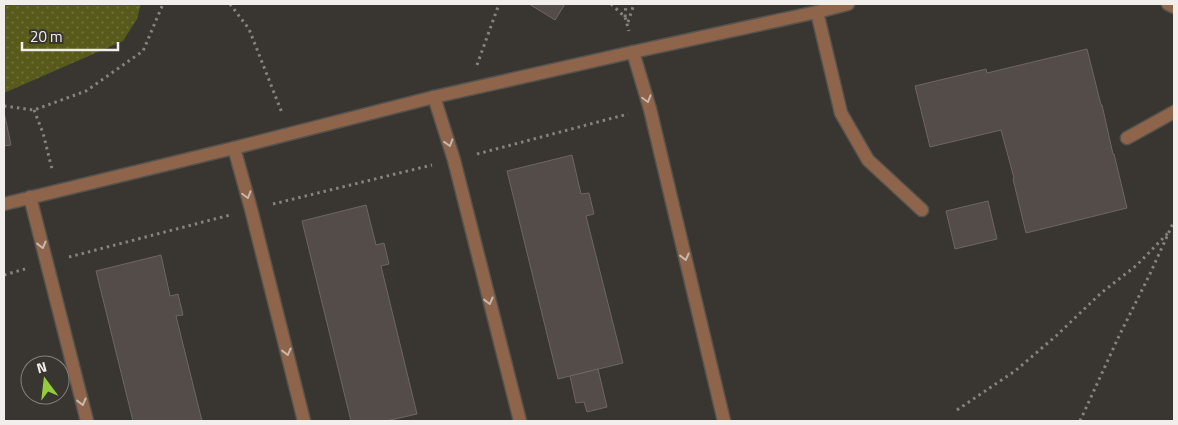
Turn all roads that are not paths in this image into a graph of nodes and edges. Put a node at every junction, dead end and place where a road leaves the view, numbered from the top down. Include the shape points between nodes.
1 (848, 4) edge
2 (1168, 4) edge
3 (1174, 7) edge
4 (816, 12) junction
5 (633, 52) junction
6 (434, 97) junction
7 (1174, 112) edge
8 (1127, 138) dead end
9 (234, 148) junction
10 (30, 197) junction
11 (4, 204) edge
12 (922, 210) dead end
13 (87, 421) edge
14 (304, 421) edge
15 (520, 421) edge
16 (724, 421) edge

1 - 4 lane
2 - 3 lane
4 - 5 lane
4 - 12 lane via 842,113 868,160
5 - 6 lane
5 -> 16 lane via 650,109
6 - 9 lane
6 -> 15 lane via 454,160
7 - 8 lane
9 - 10 lane
9 -> 14 lane
10 - 11 lane
10 -> 13 lane

